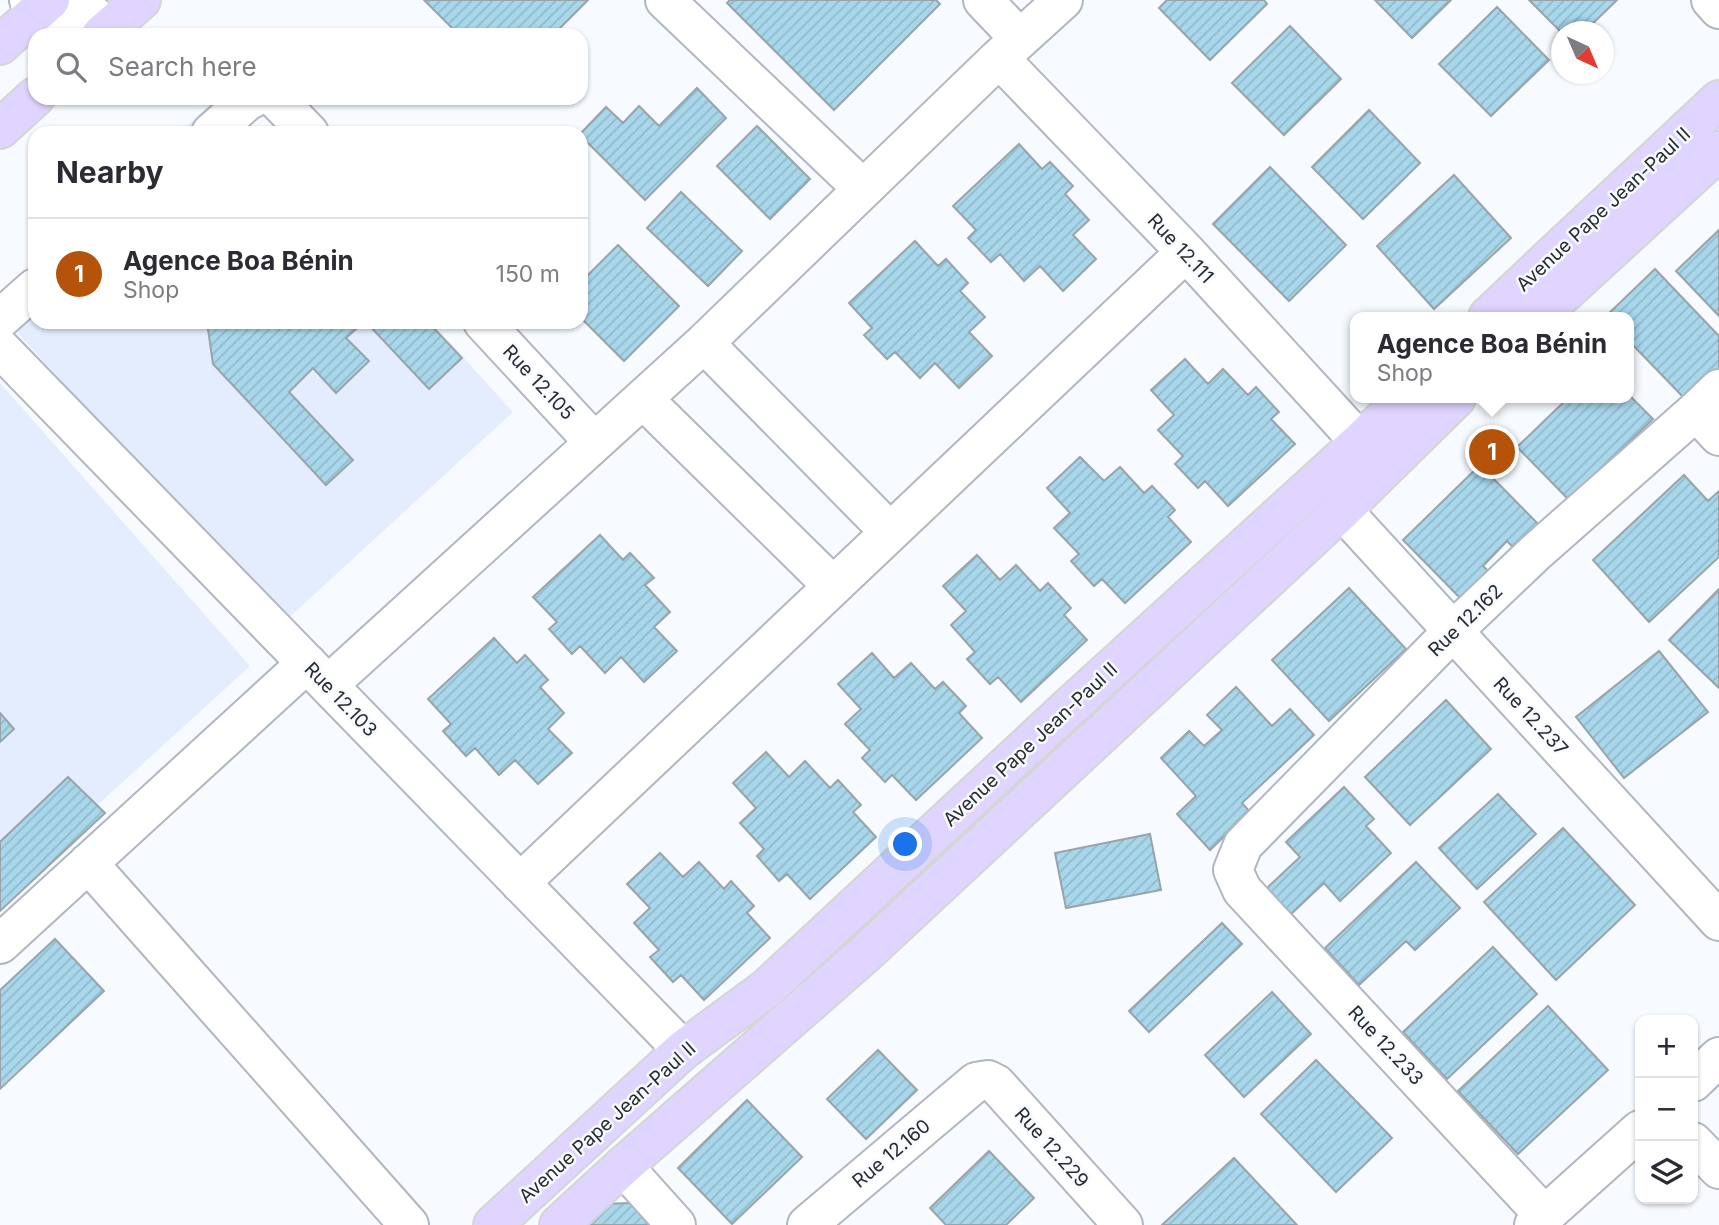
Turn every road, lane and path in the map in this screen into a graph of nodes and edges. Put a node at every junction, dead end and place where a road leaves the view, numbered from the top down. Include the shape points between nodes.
1 (78, 0) edge
2 (141, 0) edge
3 (664, 0) edge
4 (983, 0) edge
5 (1063, 0) edge
6 (1711, 0) edge
7 (40, 3) edge
8 (1719, 9) edge
9 (61, 28) edge
10 (101, 28) edge
11 (109, 28) edge
12 (0, 45) edge
13 (1009, 48) junction
14 (1719, 100) edge
15 (28, 103) edge
16 (242, 105) edge
17 (282, 105) edge
18 (219, 126) edge
19 (302, 126) edge
20 (0, 129) edge
21 (1719, 151) edge
22 (863, 189) junction
23 (1185, 252) junction
24 (28, 294) edge
25 (1493, 312) edge
26 (1543, 312) edge
27 (0, 319) edge
28 (489, 329) edge
29 (704, 344) junction
30 (0, 348) edge
31 (643, 398) junction
32 (1400, 403) edge
33 (1451, 403) edge
34 (1711, 412) edge
35 (594, 442) junction
36 (1360, 442) junction
37 (1342, 510) junction
38 (890, 532) junction
39 (833, 586) junction
40 (1453, 631) junction
41 (317, 674) junction
42 (88, 863) junction
43 (1233, 870) joint
44 (520, 883) junction
45 (1719, 921) edge
46 (0, 944) edge
47 (683, 1050) junction
48 (1719, 1057) edge
49 (1697, 1078) edge
50 (976, 1082) joint
51 (1635, 1134) edge
52 (1698, 1147) edge
53 (623, 1166) junction
54 (1719, 1169) edge
55 (1539, 1220) edge
56 (398, 1221) edge
57 (493, 1225) edge
58 (559, 1225) edge
59 (676, 1225) edge
60 (807, 1225) edge
61 (1123, 1225) edge

1 - 10 street
2 - 11 main road
3 - 22 street
4 - 13 street, Rue 12.111
5 - 13 street
6 - 8 street
7 - 9 street
7 - 12 main road
13 - 22 street
13 - 23 street, Rue 12.111
14 - 25 main road, Avenue Pape Jean-Paul II
15 - 20 main road
16 - 18 street
17 - 19 street
21 - 26 main road, Avenue Pape Jean-Paul II
22 - 29 street
23 - 36 street, Rue 12.111
23 - 38 street
24 - 27 street
28 - 35 street, Rue 12.105
29 - 31 street
29 - 38 street
30 - 41 street, Rue 12.103
31 - 35 street
31 - 39 street
32 - 36 main road, Avenue Pape Jean-Paul II
33 - 37 main road
34 - 40 street, Rue 12.162 via 1535,553
35 - 41 street
36 - 47 main road, Avenue Pape Jean-Paul II via 766,989
37 - 40 street, Rue 12.237
37 - 53 main road via 866,953
38 - 39 street
39 - 44 street
40 - 43 street, Rue 12.162 via 1243,845
40 - 45 street, Rue 12.237
41 - 42 street
41 - 44 street, Rue 12.103
42 - 46 street
42 - 56 street
43 - 55 street, Rue 12.233 via 1242,890
44 - 47 street, Rue 12.103
47 - 57 main road, Avenue Pape Jean-Paul II
48 - 49 street
50 - 60 street, Rue 12.160
50 - 61 street, Rue 12.229 via 996,1084
51 - 55 street
52 - 54 street
53 - 58 main road
53 - 59 street

